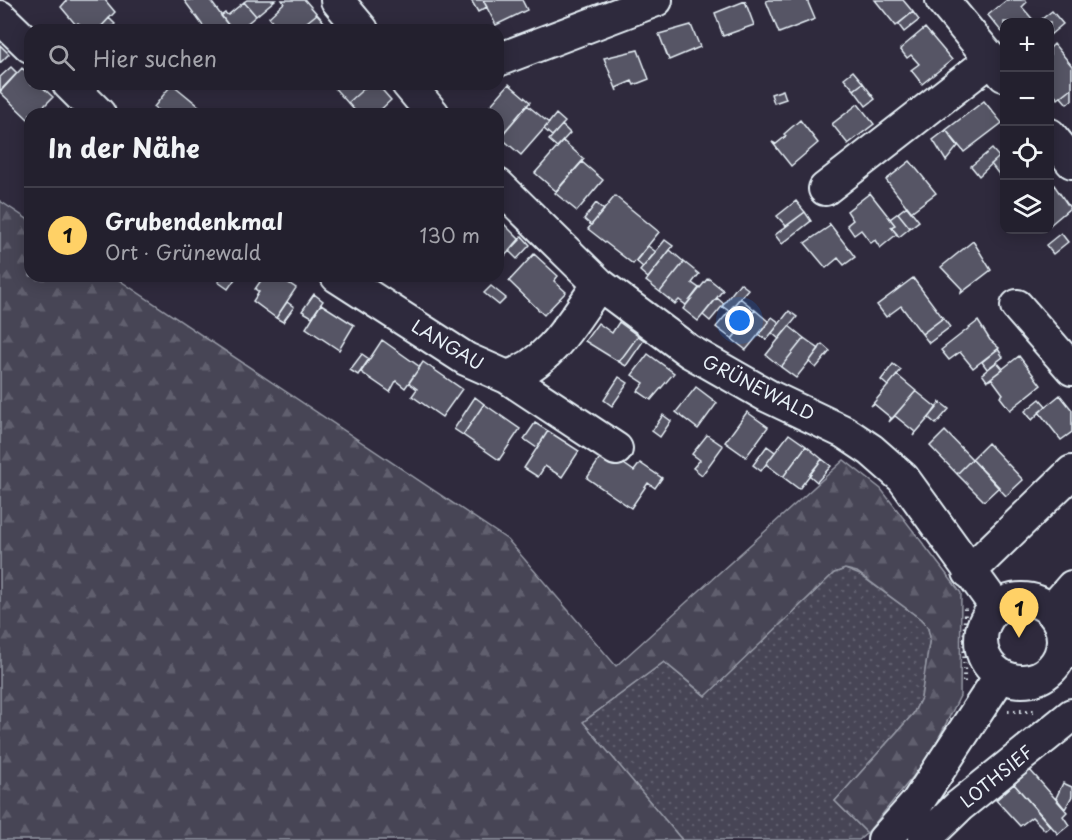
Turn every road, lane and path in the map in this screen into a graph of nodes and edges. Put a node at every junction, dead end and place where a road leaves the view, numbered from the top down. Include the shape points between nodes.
1 (656, 0) edge
2 (942, 0) edge
3 (0, 17) edge
4 (24, 40) edge
5 (504, 58) edge
6 (998, 67) edge
7 (75, 90) edge
8 (93, 108) edge
9 (1054, 140) edge
10 (1072, 162) edge
11 (825, 189) dead end
12 (504, 191) edge
13 (346, 282) edge
14 (599, 284) junction
15 (1017, 306) dead end
16 (1072, 369) edge
17 (507, 377) junction
18 (616, 449) dead end
19 (1072, 472) edge
20 (975, 566) junction
21 (1072, 587) edge
22 (1046, 597) junction
23 (997, 608) junction
24 (1050, 670) junction
25 (993, 687) junction
26 (1072, 707) edge
27 (1040, 710) dead end
28 (1072, 715) edge
29 (884, 840) edge
30 (924, 840) edge

1 - 5 street
2 - 6 street
3 - 4 street
6 - 11 street
7 - 8 street
9 - 10 street
12 - 14 street, GRÜNEWALD
13 - 17 street, LANGAU via 466,359
14 - 17 street via 544,358 527,371
14 - 20 street, GRÜNEWALD via 689,351 871,450 903,478
15 - 16 street
17 - 18 street, LANGAU
19 - 20 street
20 - 22 path via 1005,583 1030,587
20 - 23 street, GRÜNEWALD
20 - 25 path via 965,617 964,687
21 - 22 street
22 - 23 street via 1041,604 1018,600
22 - 24 street via 1063,634 1063,647
23 - 25 street via 983,630 982,643
24 - 25 street via 1026,681
24 - 26 street
25 - 27 path via 1007,711
25 - 29 street via 917,803
28 - 30 street, LOTHSIEF via 958,806

